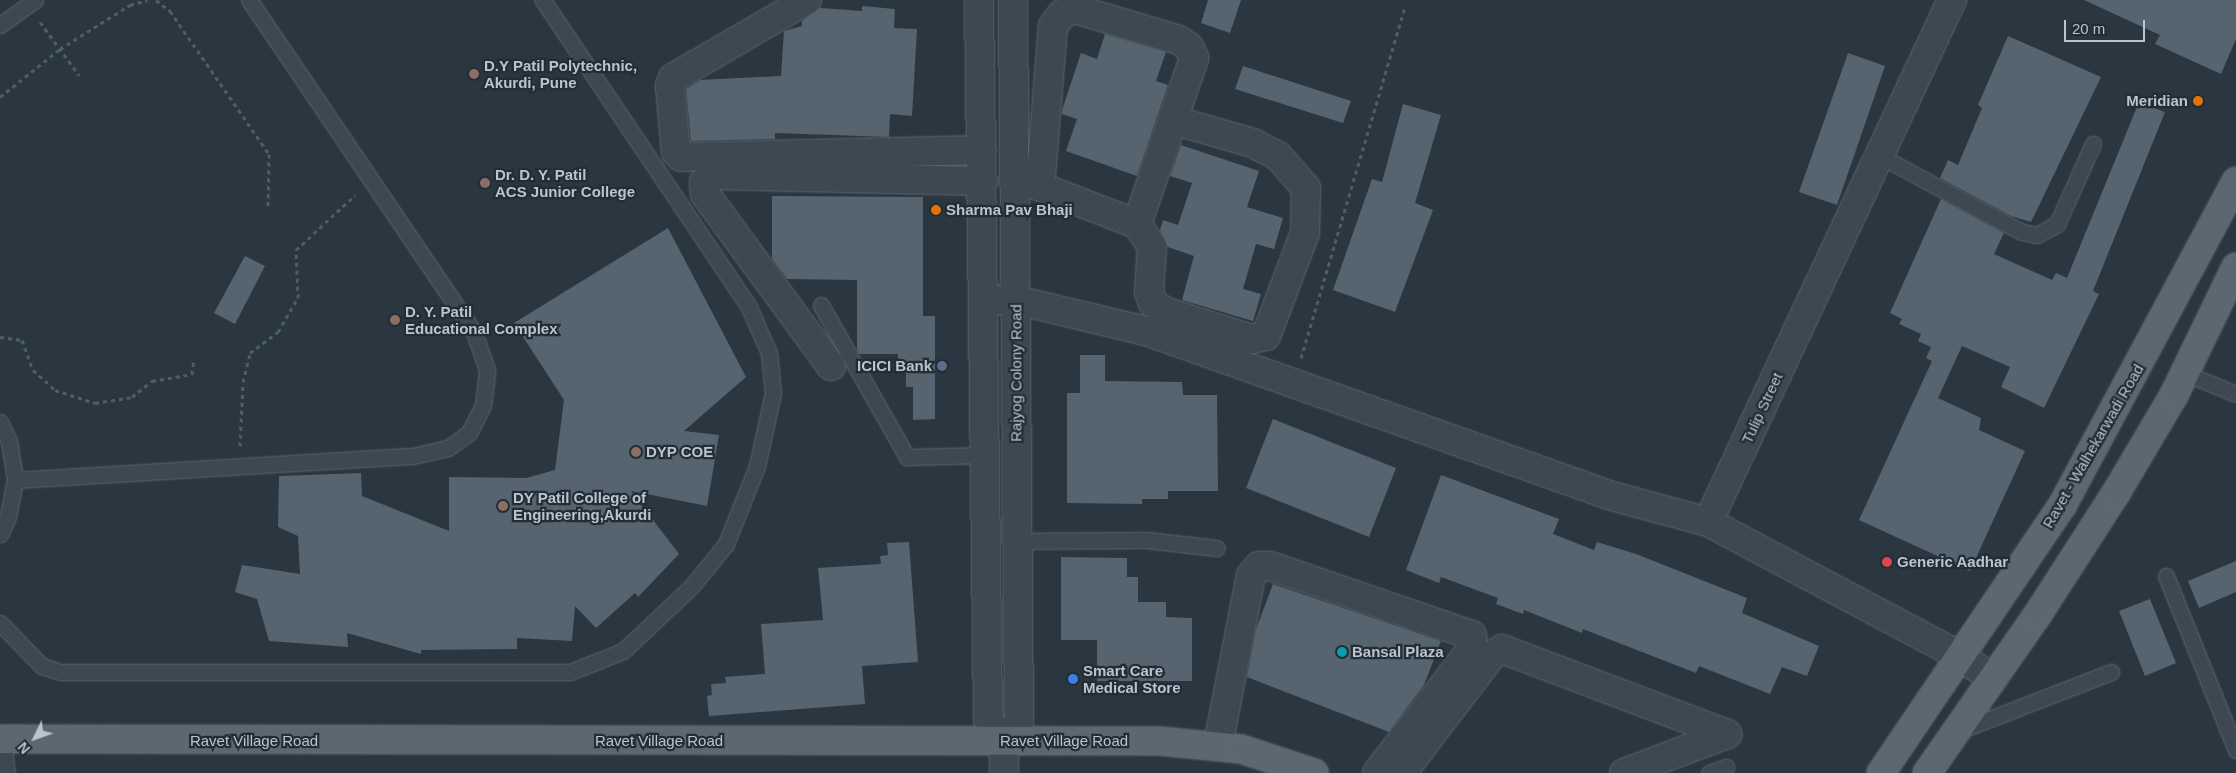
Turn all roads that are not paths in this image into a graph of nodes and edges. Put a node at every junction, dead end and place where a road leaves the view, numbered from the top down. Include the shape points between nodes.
1 (249, 0) edge
2 (543, 0) edge
3 (807, 0) edge
4 (978, 0) edge
5 (1012, 0) edge
6 (1952, 0) edge
7 (32, 3) edge
8 (0, 25) edge
9 (1173, 120) junction
10 (2093, 144) dead end
11 (982, 150) junction
12 (1880, 156) junction
13 (983, 181) junction
14 (1027, 181) junction
15 (2236, 182) edge
16 (1136, 224) junction
17 (2236, 266) edge
18 (984, 300) junction
19 (1016, 300) junction
20 (821, 305) dead end
21 (831, 366) dead end
22 (2185, 373) junction
23 (2236, 394) edge
24 (0, 422) edge
25 (986, 455) junction
26 (15, 480) junction
27 (1708, 522) junction
28 (0, 534) edge
29 (1017, 542) junction
30 (1217, 548) dead end
31 (2166, 576) dead end
32 (0, 623) edge
33 (1960, 656) junction
34 (2111, 672) dead end
35 (1993, 679) junction
36 (1957, 732) junction
37 (2, 735) edge
38 (1004, 740) junction
39 (1218, 745) junction
40 (2236, 750) edge
41 (7, 773) edge
42 (1004, 773) edge
43 (1314, 773) edge
44 (1377, 773) edge
45 (1402, 773) edge
46 (1624, 773) edge
47 (1709, 773) edge
48 (1723, 773) edge
49 (1881, 773) edge
50 (1927, 773) edge

1 - 26 lane via 474,332 487,370 483,405 469,433 448,448 413,456
2 - 32 lane via 749,307 769,353 772,393 757,466 726,544 692,586 624,652 570,672 61,672 42,666
3 - 11 street via 673,78 670,86 676,152 681,157
4 - 11 street, Rajyog Colony Road
5 - 14 street, Rajyog Colony Road
6 - 12 street, Tulip Street
7 - 8 lane
9 - 14 street via 1194,58 1189,47 1075,9 1062,14 1053,26
9 - 16 street
9 - 16 street via 1253,143 1278,156 1306,188 1305,233 1266,336 1252,339 1164,311 1153,303 1149,292 1152,246
10 - 12 lane via 2057,224 2037,235 2022,232
11 - 13 street, Rajyog Colony Road
12 - 27 street, Tulip Street
13 - 18 street, Rajyog Colony Road
13 - 21 street via 712,175 704,182 705,194
14 - 16 street
14 - 19 street, Rajyog Colony Road
15 - 33 main road, Ravet - Walhekarwadi Road via 2063,504
17 - 22 main road
18 - 19 street
18 - 25 street, Rajyog Colony Road
19 - 27 street via 1146,330 1608,495
19 - 29 street, Rajyog Colony Road
20 - 25 lane via 907,458
22 - 23 lane
22 - 35 main road via 2085,542
24 - 26 lane via 9,441
25 - 38 street, Rajyog Colony Road via 988,719
26 - 28 lane via 8,517
27 - 33 street
29 - 30 lane via 1147,540
29 - 38 street, Rajyog Colony Road via 1019,722
31 - 40 lane
33 - 35 street
33 - 49 main road, Ravet - Walhekarwadi Road
34 - 36 lane
35 - 36 main road
36 - 50 main road
37 - 38 main road, Ravet Village Road
37 - 41 lane
38 - 39 main road, Ravet Village Road via 1159,741
38 - 42 street
39 - 43 main road, Ravet Village Road via 1280,759
39 - 44 street via 1251,575 1259,566 1270,566 1472,635 1473,647
45 - 46 street via 1490,656 1502,649 1727,734
47 - 48 lane via 1726,767

